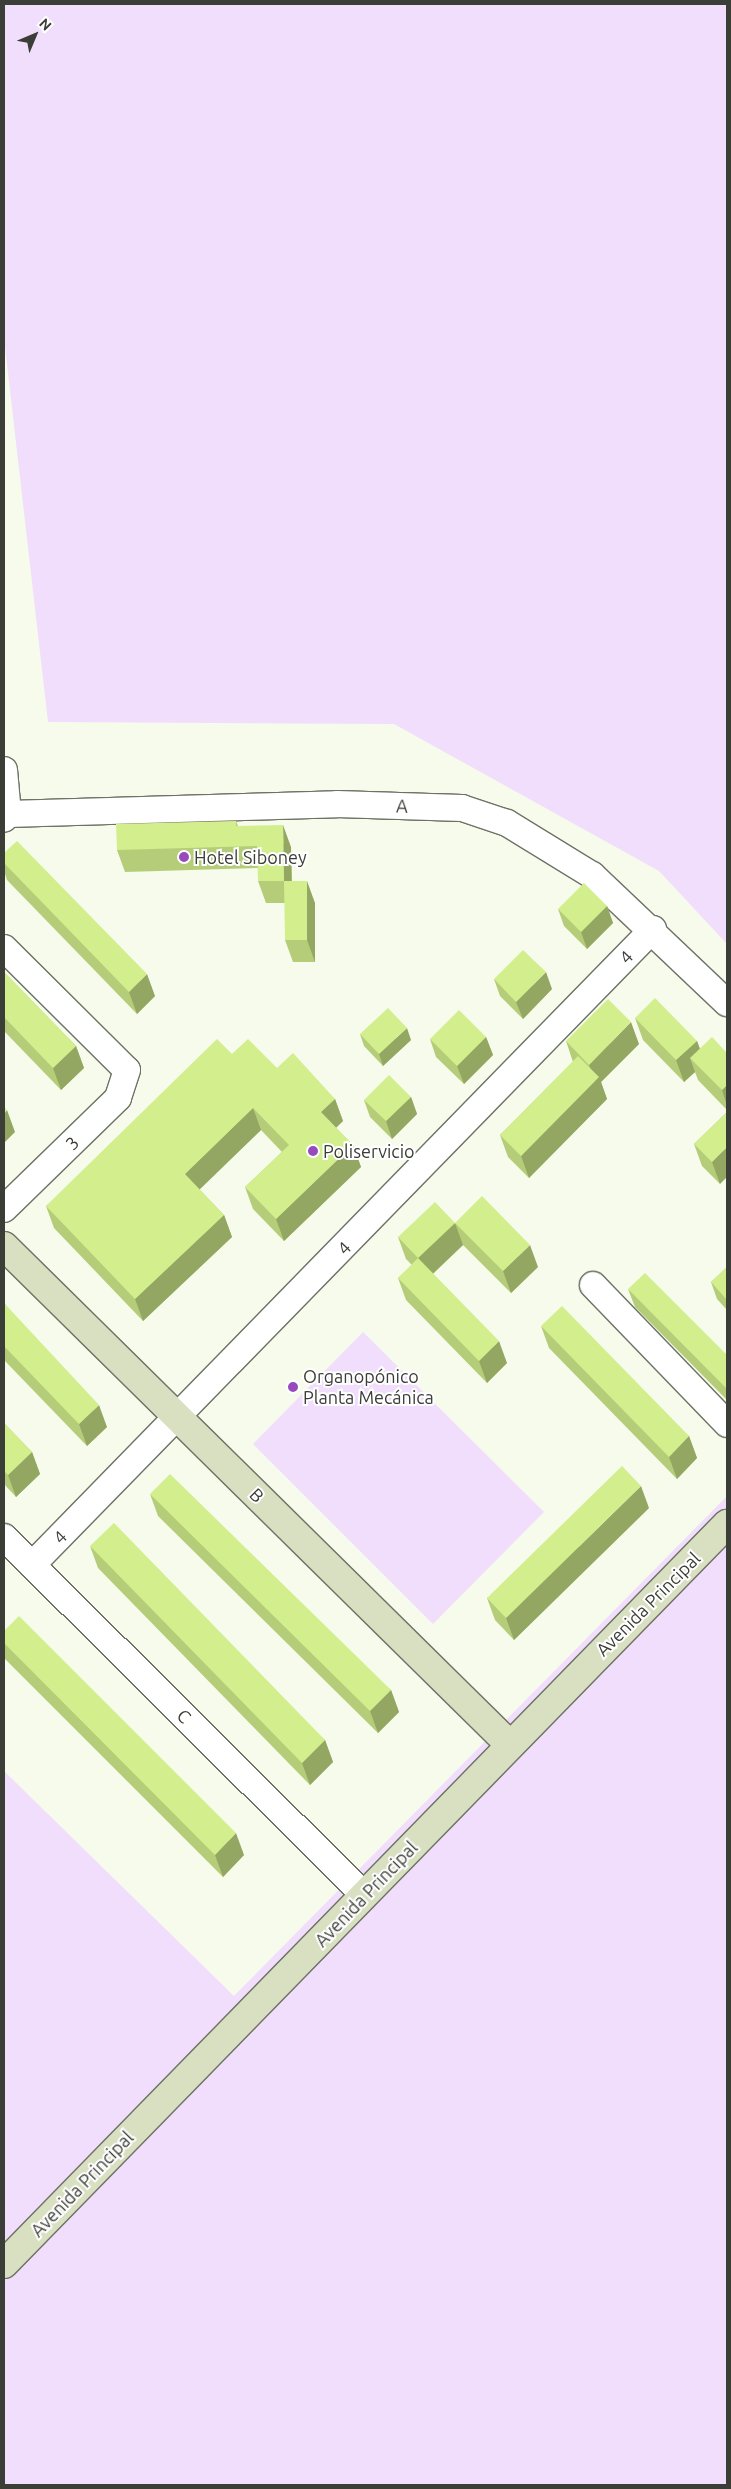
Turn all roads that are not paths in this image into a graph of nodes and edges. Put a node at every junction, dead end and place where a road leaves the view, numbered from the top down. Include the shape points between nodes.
1 (4, 770) edge
2 (6, 816) edge
3 (653, 929) junction
4 (4, 948) edge
5 (727, 1003) edge
6 (4, 1209) edge
7 (4, 1246) edge
8 (592, 1285) dead end
9 (179, 1418) junction
10 (727, 1424) edge
11 (727, 1524) edge
12 (4, 1537) edge
13 (32, 1565) junction
14 (510, 1745) junction
15 (364, 1895) junction
16 (4, 2264) edge

1 - 2 street
2 - 3 street, A via 338,804 462,808 507,823 592,875
3 - 5 street, A
3 - 9 street, 4
4 - 6 street, 3 via 127,1070 118,1098
7 - 9 main road, B
8 - 10 street
9 - 13 street, 4
9 - 14 main road, B
11 - 14 main road, Avenida Principal
12 - 13 street, C
13 - 15 street, C
14 - 15 main road, Avenida Principal
15 - 16 main road, Avenida Principal

